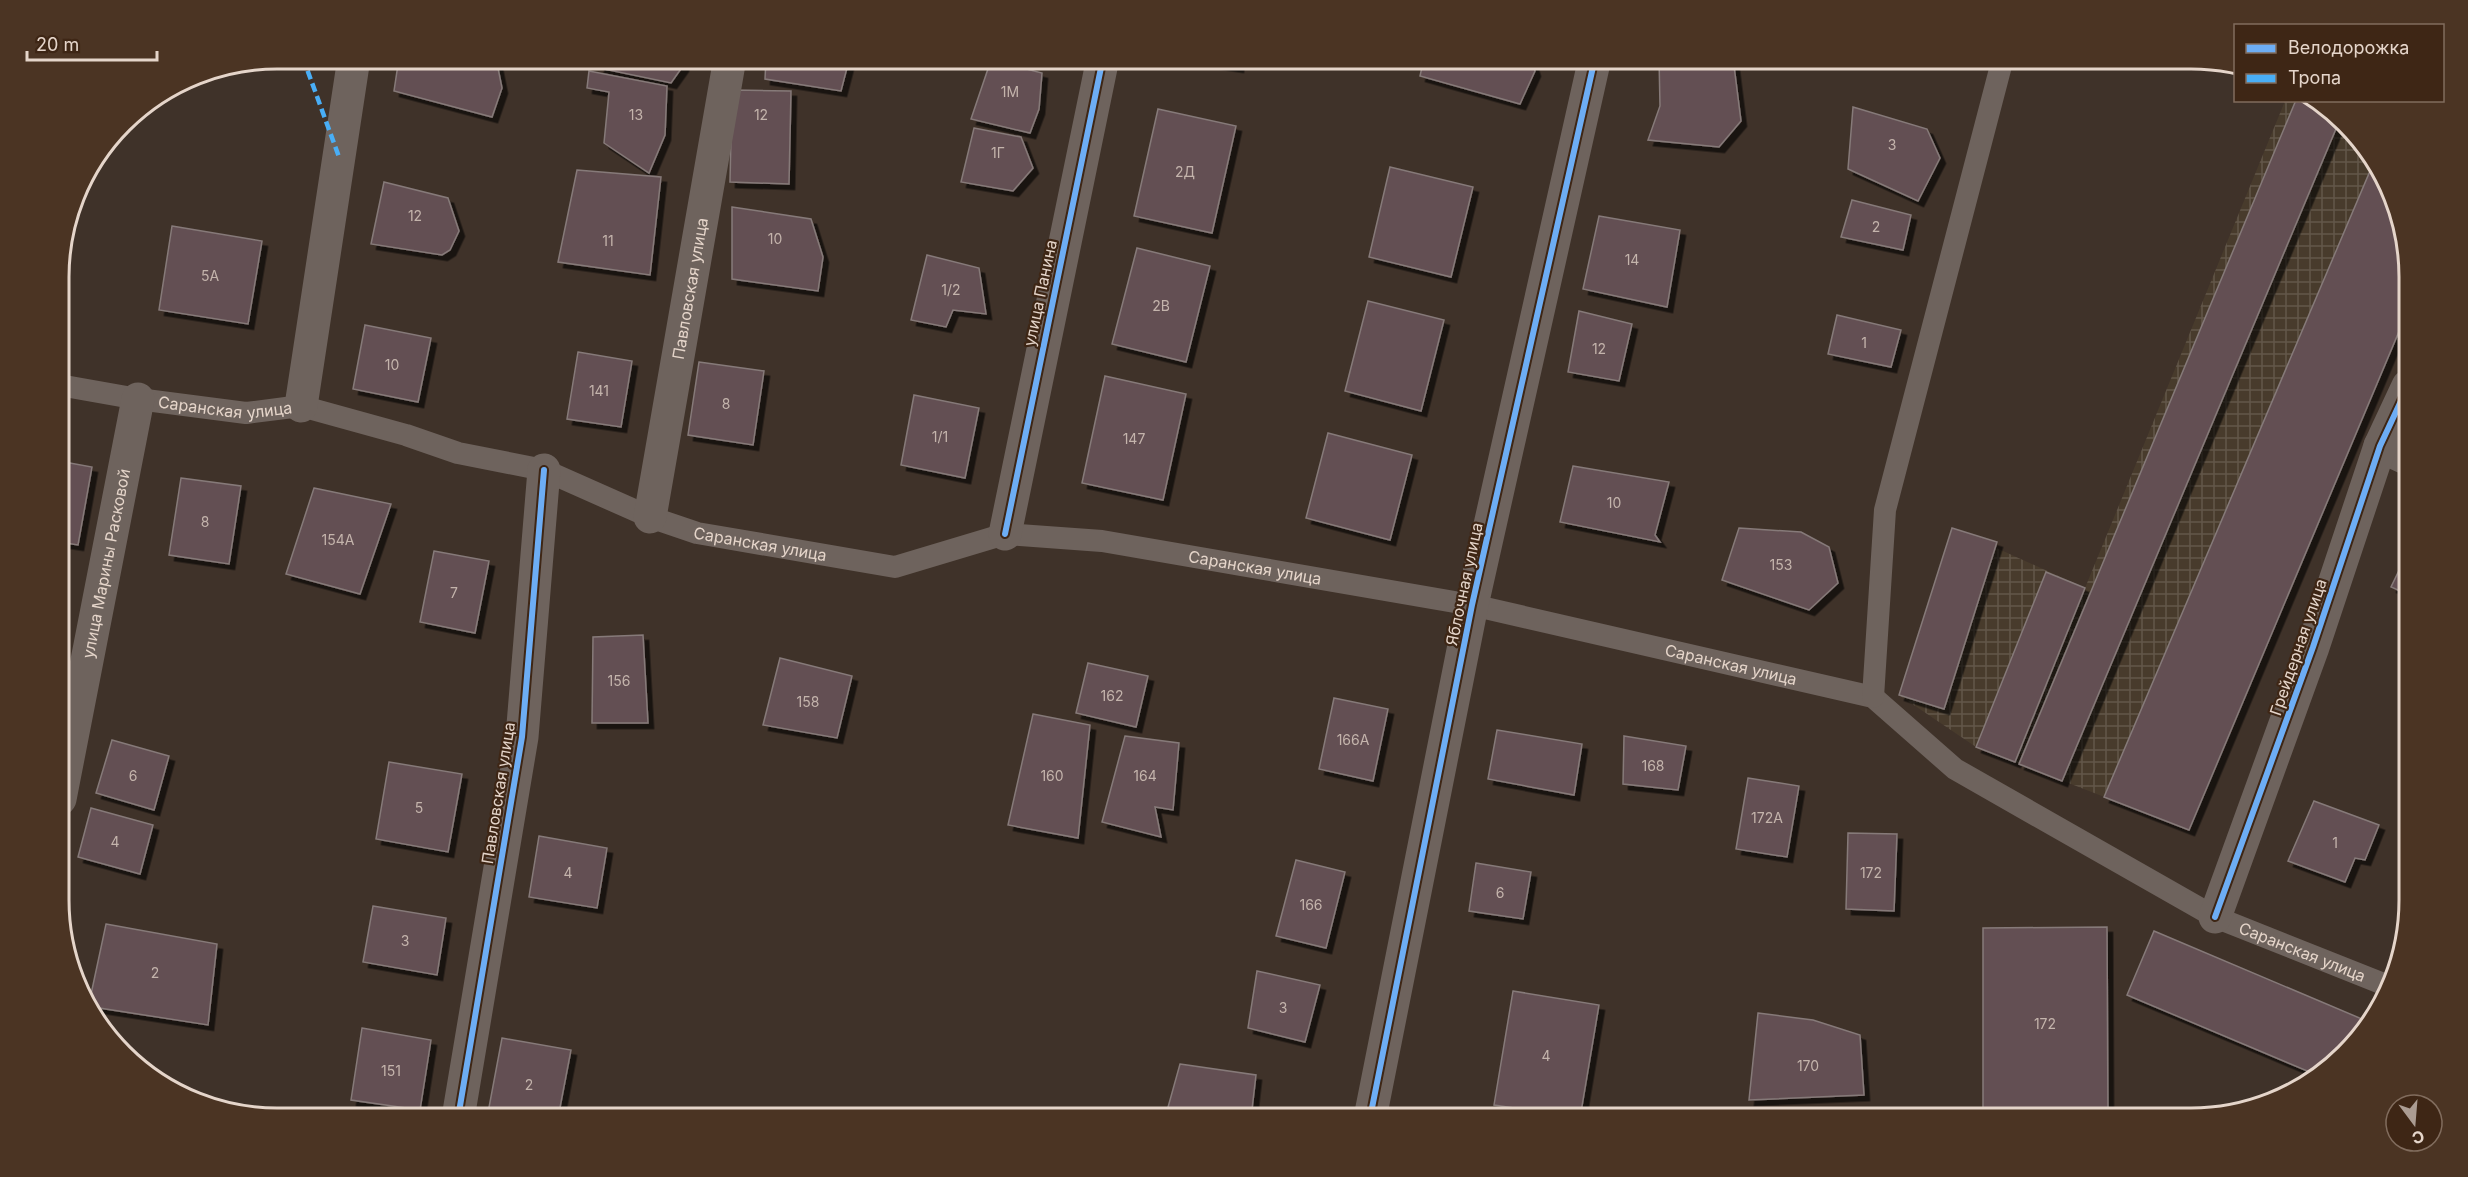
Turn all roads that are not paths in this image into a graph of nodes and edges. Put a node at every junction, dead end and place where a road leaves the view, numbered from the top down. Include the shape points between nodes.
1 (352, 69) edge
2 (728, 69) edge
3 (1101, 69) edge
4 (1593, 69) edge
5 (2000, 69) edge
6 (69, 387) edge
7 (138, 399) junction
8 (301, 406) junction
9 (2399, 428) edge
10 (2394, 452) edge
11 (544, 470) junction
12 (650, 517) junction
13 (1005, 534) junction
14 (1472, 605) junction
15 (1873, 697) junction
16 (69, 753) edge
17 (2215, 917) junction
18 (2381, 983) edge
19 (460, 1108) edge
20 (1372, 1108) edge

1 - 8 street
2 - 12 street, Павловская улица
3 - 13 street, улица Панина
4 - 14 street, Яблочная улица
5 - 15 lane via 1885,510
6 - 7 lane, Саранская улица
7 - 8 lane, Саранская улица via 246,413
7 - 16 street, улица Марины Расковой
8 - 11 lane, Саранская улица via 458,453
9 - 10 street, Грейдерная улица
10 - 17 street, Грейдерная улица via 2313,647
11 - 12 lane, Саранская улица
11 - 19 street, Павловская улица via 522,737
12 - 13 lane, Саранская улица via 697,533 895,567
13 - 14 lane, Саранская улица via 1102,541
14 - 15 lane, Саранская улица
14 - 20 street, Яблочная улица
15 - 17 lane, Саранская улица via 1955,769
17 - 18 lane, Саранская улица

